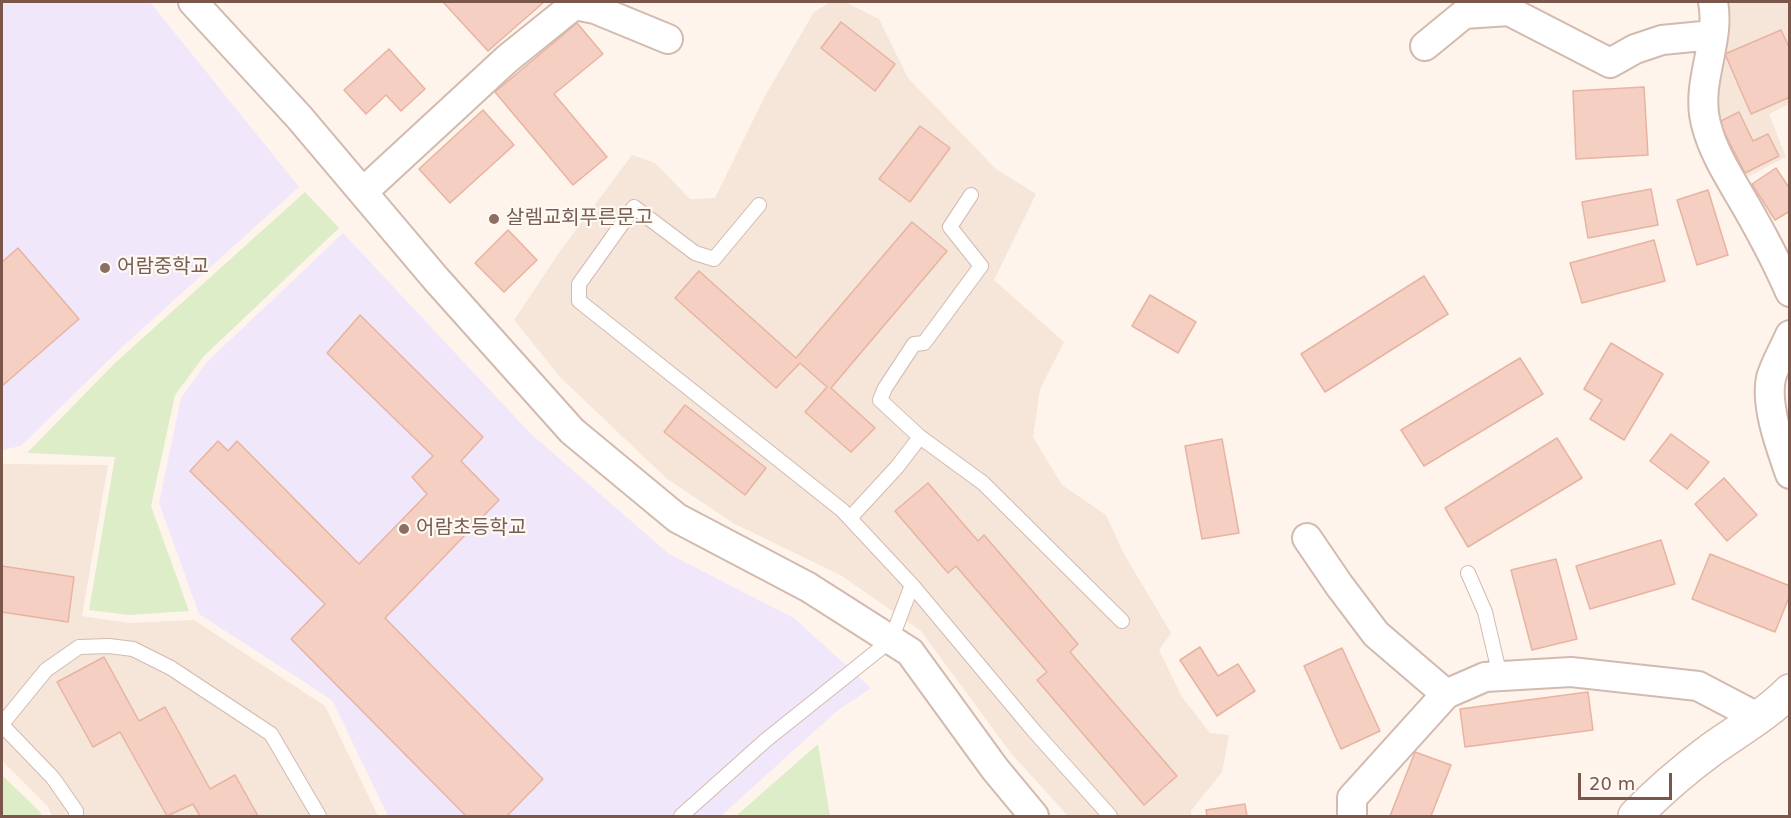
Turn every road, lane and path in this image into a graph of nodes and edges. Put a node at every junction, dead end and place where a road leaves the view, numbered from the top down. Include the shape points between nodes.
1 (193, 2) edge
2 (1713, 2) edge
3 (1713, 35) junction
4 (668, 39) dead end
5 (1425, 46) dead end
6 (363, 192) junction
7 (971, 195) dead end
8 (759, 205) dead end
9 (1790, 292) edge
10 (1790, 335) edge
11 (920, 437) junction
12 (1790, 474) edge
13 (850, 518) junction
14 (1308, 538) dead end
15 (1468, 573) dead end
16 (912, 585) junction
17 (1122, 621) dead end
18 (891, 640) junction
19 (1500, 676) junction
20 (1790, 691) edge
21 (1446, 694) junction
22 (1759, 718) junction
23 (2, 725) edge
24 (76, 816) edge
25 (319, 816) edge
26 (681, 816) edge
27 (1034, 816) edge
28 (1110, 816) edge
29 (1352, 816) edge
30 (1635, 816) edge

1 - 6 street
2 - 3 street
3 - 5 street via 1662,40 1611,63 1509,11 1464,14
3 - 9 street via 1703,95 1706,123 1716,152
4 - 6 street via 573,4 499,66
6 - 18 street via 572,431 677,518 808,587
7 - 11 lane via 950,227 981,266 924,343 914,344 880,400
8 - 13 lane via 714,259 695,253 634,207 579,284 579,301
10 - 12 street via 1771,379 1771,402
11 - 13 lane
11 - 17 lane via 982,483
13 - 16 lane
14 - 21 street via 1376,634
15 - 19 lane via 1485,612
16 - 18 lane
16 - 28 lane
18 - 26 lane via 766,740
18 - 27 street via 910,652
19 - 21 street via 1485,677
19 - 22 street via 1571,672 1698,686
20 - 22 main road
21 - 29 street via 1352,798
22 - 30 main road via 1711,750
23 - 24 lane via 53,778
23 - 25 lane via 46,670 79,647 133,649 171,668 271,734

